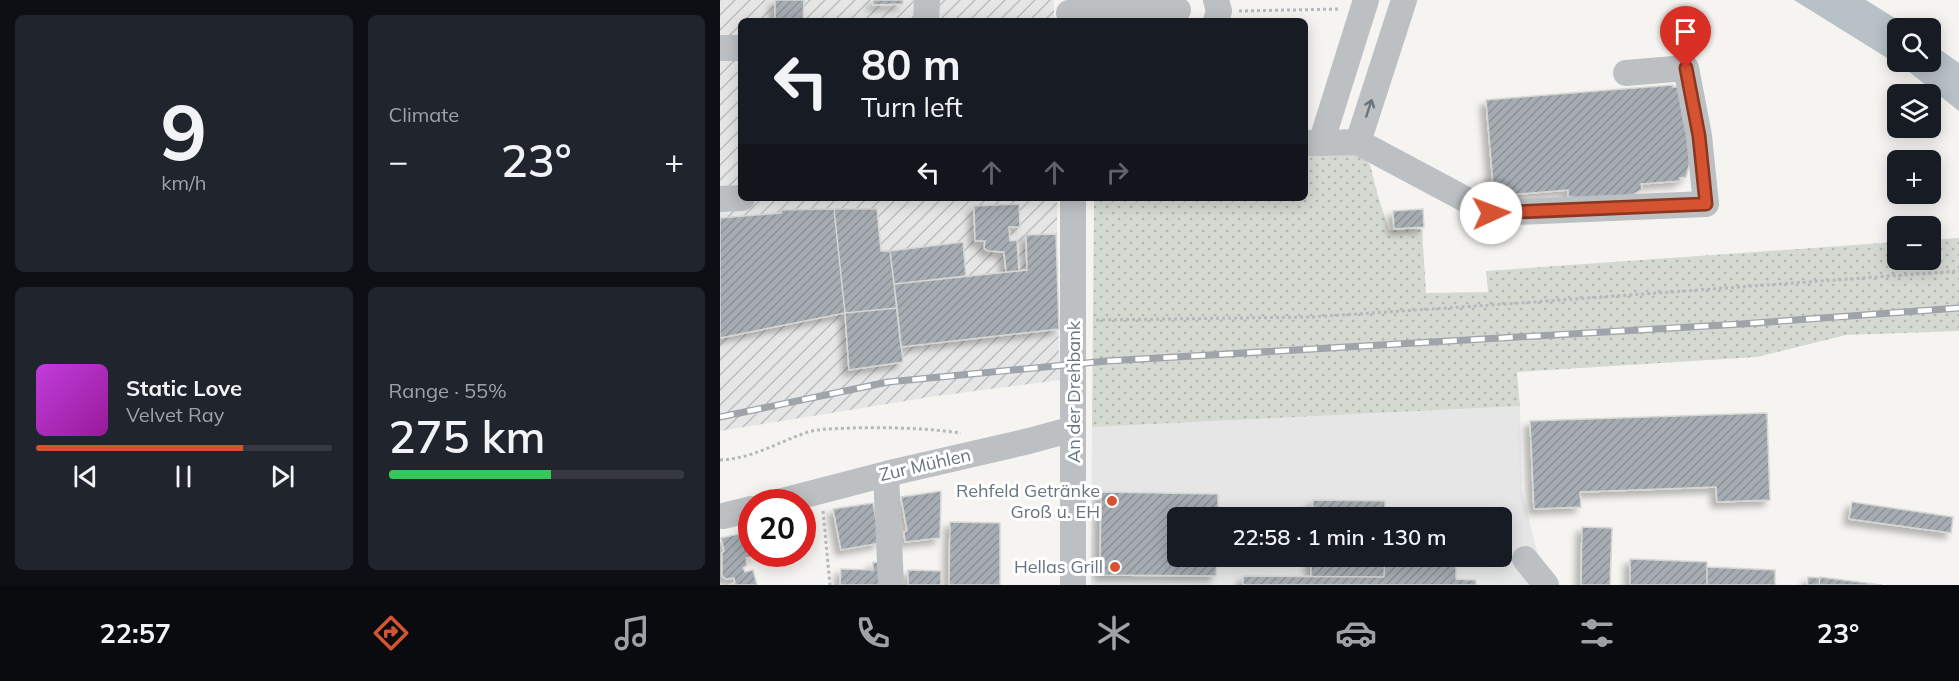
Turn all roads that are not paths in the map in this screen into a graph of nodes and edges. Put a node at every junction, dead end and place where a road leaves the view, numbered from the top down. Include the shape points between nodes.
1 (927, 0) edge
2 (1404, 0) edge
3 (1365, 4) edge
4 (1180, 10) edge
5 (1069, 11) edge
6 (926, 18) edge
7 (720, 48) edge
8 (738, 48) edge
9 (1626, 73) dead end
10 (1358, 142) junction
11 (1313, 143) edge
12 (738, 198) edge
13 (720, 199) edge
14 (1073, 201) edge
15 (1073, 429) junction
16 (886, 474) junction
17 (816, 493) edge
18 (738, 512) edge
19 (723, 516) dead end
20 (1525, 559) dead end
21 (891, 585) edge
22 (1073, 585) edge
23 (1546, 585) edge

1 - 6 street
10 -> 2 street
3 - 11 street
4 - 5 street
7 - 8 street
9 - 10 street via 1686,68 1706,204 1491,213
10 - 11 street
12 - 13 street
14 - 15 street, An der Drehbank
15 - 16 street, Zur Mühlen
15 - 22 street, An der Drehbank
16 - 17 street, Zur Mühlen
16 - 21 street
18 - 19 street
20 - 23 street

